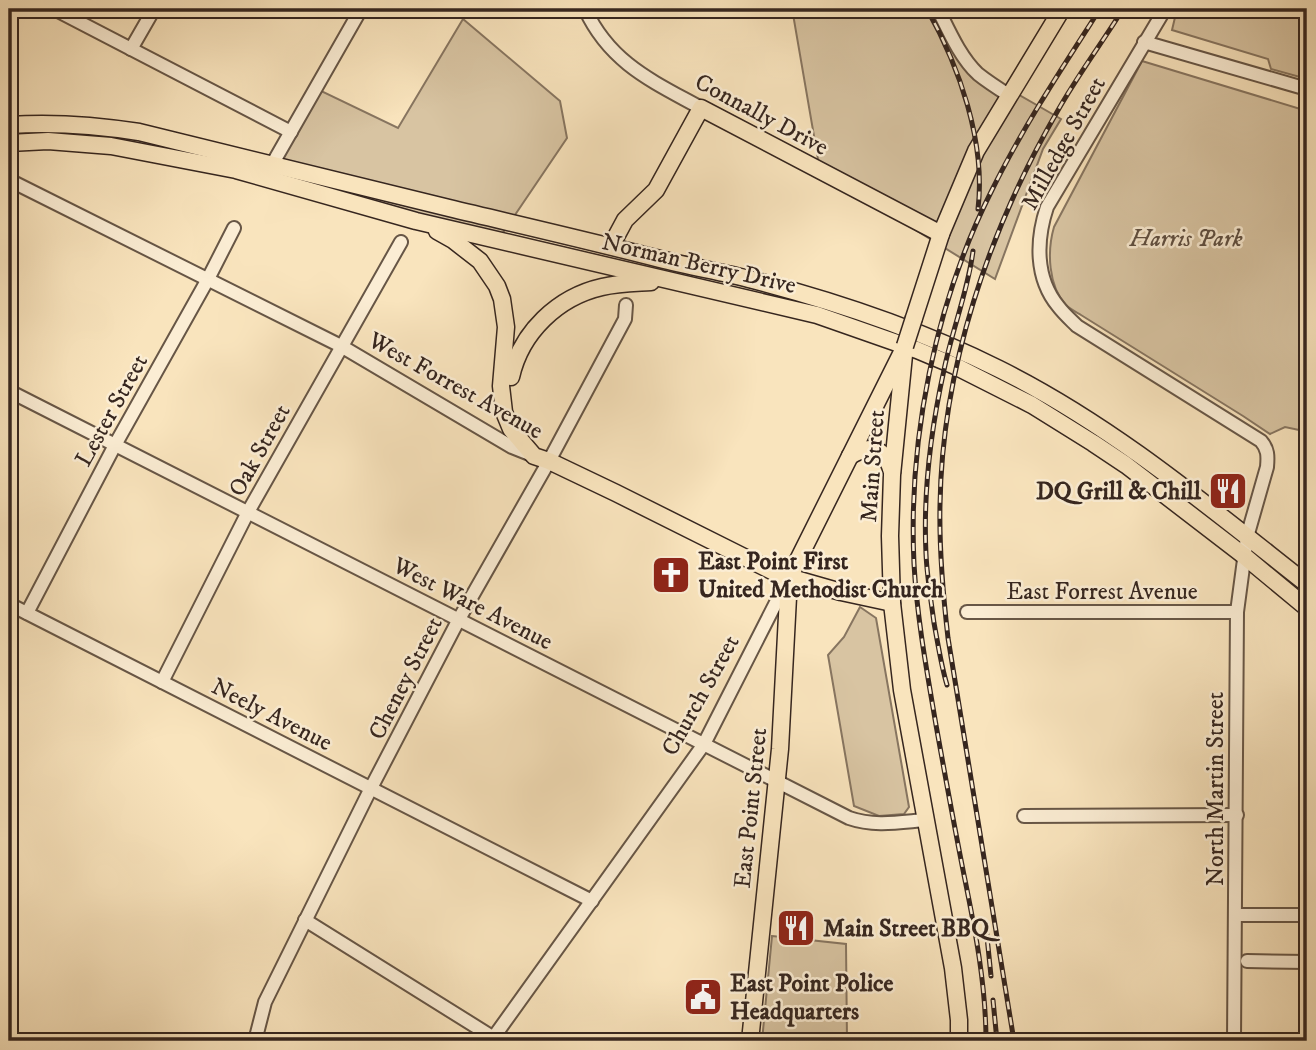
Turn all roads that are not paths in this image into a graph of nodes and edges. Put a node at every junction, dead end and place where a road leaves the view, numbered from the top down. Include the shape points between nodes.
1 (54, 9) edge
2 (154, 9) edge
3 (361, 9) edge
4 (585, 9) edge
5 (938, 9) edge
6 (1062, 9) edge
7 (1165, 9) edge
8 (1144, 42) junction
9 (131, 49) junction
10 (1307, 89) edge
11 (1010, 96) junction
12 (701, 108) junction
13 (9, 125) edge
14 (291, 132) junction
15 (9, 143) edge
16 (268, 171) junction
17 (9, 180) edge
18 (416, 220) junction
19 (234, 228) dead end
20 (941, 234) junction
21 (401, 243) dead end
22 (611, 246) junction
23 (208, 279) junction
24 (675, 282) junction
25 (626, 305) dead end
26 (341, 346) junction
27 (900, 363) junction
28 (9, 391) edge
29 (115, 445) junction
30 (1265, 446) joint
31 (850, 456) junction
32 (542, 459) junction
33 (892, 475) junction
34 (248, 512) junction
35 (1247, 537) junction
36 (1243, 555) junction
37 (789, 578) junction
38 (1307, 584) edge
39 (892, 603) junction
40 (9, 604) edge
41 (1307, 608) edge
42 (967, 612) dead end
43 (1237, 612) junction
44 (27, 613) junction
45 (459, 619) junction
46 (162, 682) junction
47 (704, 744) junction
48 (776, 780) junction
49 (371, 788) junction
50 (1237, 815) junction
51 (1024, 816) dead end
52 (926, 820) junction
53 (592, 901) junction
54 (1236, 915) junction
55 (1307, 915) edge
56 (305, 920) junction
57 (1247, 961) dead end
58 (1307, 962) edge
59 (492, 1039) edge
60 (255, 1041) edge
61 (750, 1041) edge
62 (959, 1041) edge
63 (1234, 1041) edge

1 - 9 street
2 - 9 street
3 - 14 street
4 - 12 street, Connally Drive via 626,64
5 - 11 street via 972,68
6 - 11 main road
7 - 8 street, Milledge Street
8 - 10 street
8 - 30 street, Milledge Street via 1047,207 1039,241 1043,277 1057,305 1077,326
9 - 14 street
11 - 20 main road via 976,152
12 - 20 main road, Connally Drive
12 - 22 main road via 656,190 625,220
13 - 16 main road, Norman Berry Drive via 99,125 139,132
14 - 16 street
15 - 16 main road, Norman Berry Drive via 111,146
16 - 18 main road, Norman Berry Drive
16 - 22 main road, Norman Berry Drive
17 - 23 street, West Forrest Avenue
18 - 24 main road, Norman Berry Drive
18 - 32 main road via 468,251 497,286 506,327 503,412 510,429
19 - 23 street, Lester Street
20 - 27 main road, Church Street, bridge
21 - 26 street, Oak Street
22 - 35 main road, Norman Berry Drive via 752,280 947,344 1084,417
23 - 26 street, West Forrest Avenue
23 - 29 street, Lester Street
24 - 32 main road via 616,284 588,291 549,313 526,339 513,368 511,401
24 - 36 main road, Norman Berry Drive via 817,315 956,366 1093,443
25 - 32 street, Cheney Street via 625,319
26 - 32 street, West Forrest Avenue
26 - 34 street, Oak Street
27 - 31 main road, Church Street
27 - 33 main road, Main Street
28 - 29 street, West Ware Avenue
29 - 34 street, West Ware Avenue
29 - 44 street, Lester Street
30 - 35 street, North Martin Street via 1267,467
31 - 33 main road via 860,450 879,451 889,462
31 - 37 main road, Church Street
32 - 37 main road, West Forrest Avenue
32 - 45 street, Cheney Street
33 - 39 main road, Main Street
34 - 45 street, West Ware Avenue
34 - 46 street, Oak Street
35 - 36 street, North Martin Street
35 - 38 main road, Norman Berry Drive
36 - 41 main road, Norman Berry Drive
36 - 43 street, North Martin Street
37 - 39 main road, West Forrest Avenue
37 - 47 street, Church Street
37 - 48 main road, East Point Street
39 - 52 main road, Main Street via 902,691
40 - 44 street, Neely Avenue
42 - 43 street, East Forrest Avenue
43 - 50 street, North Martin Street
44 - 46 street, Neely Avenue
45 - 47 street, West Ware Avenue
45 - 49 street, Cheney Street
46 - 49 street, Neely Avenue
47 - 48 street, West Ware Avenue
47 - 53 street, Church Street
48 - 52 street, West Ware Avenue via 861,822
48 - 61 main road, East Point Street
49 - 53 street, Neely Avenue
49 - 56 street, Cheney Street
50 - 51 street
50 - 54 street, North Martin Street
52 - 62 main road, Main Street via 953,968
53 - 59 street, Church Street
54 - 55 street
54 - 63 street, North Martin Street
56 - 59 street
56 - 60 street, Cheney Street via 265,1002
57 - 58 street

